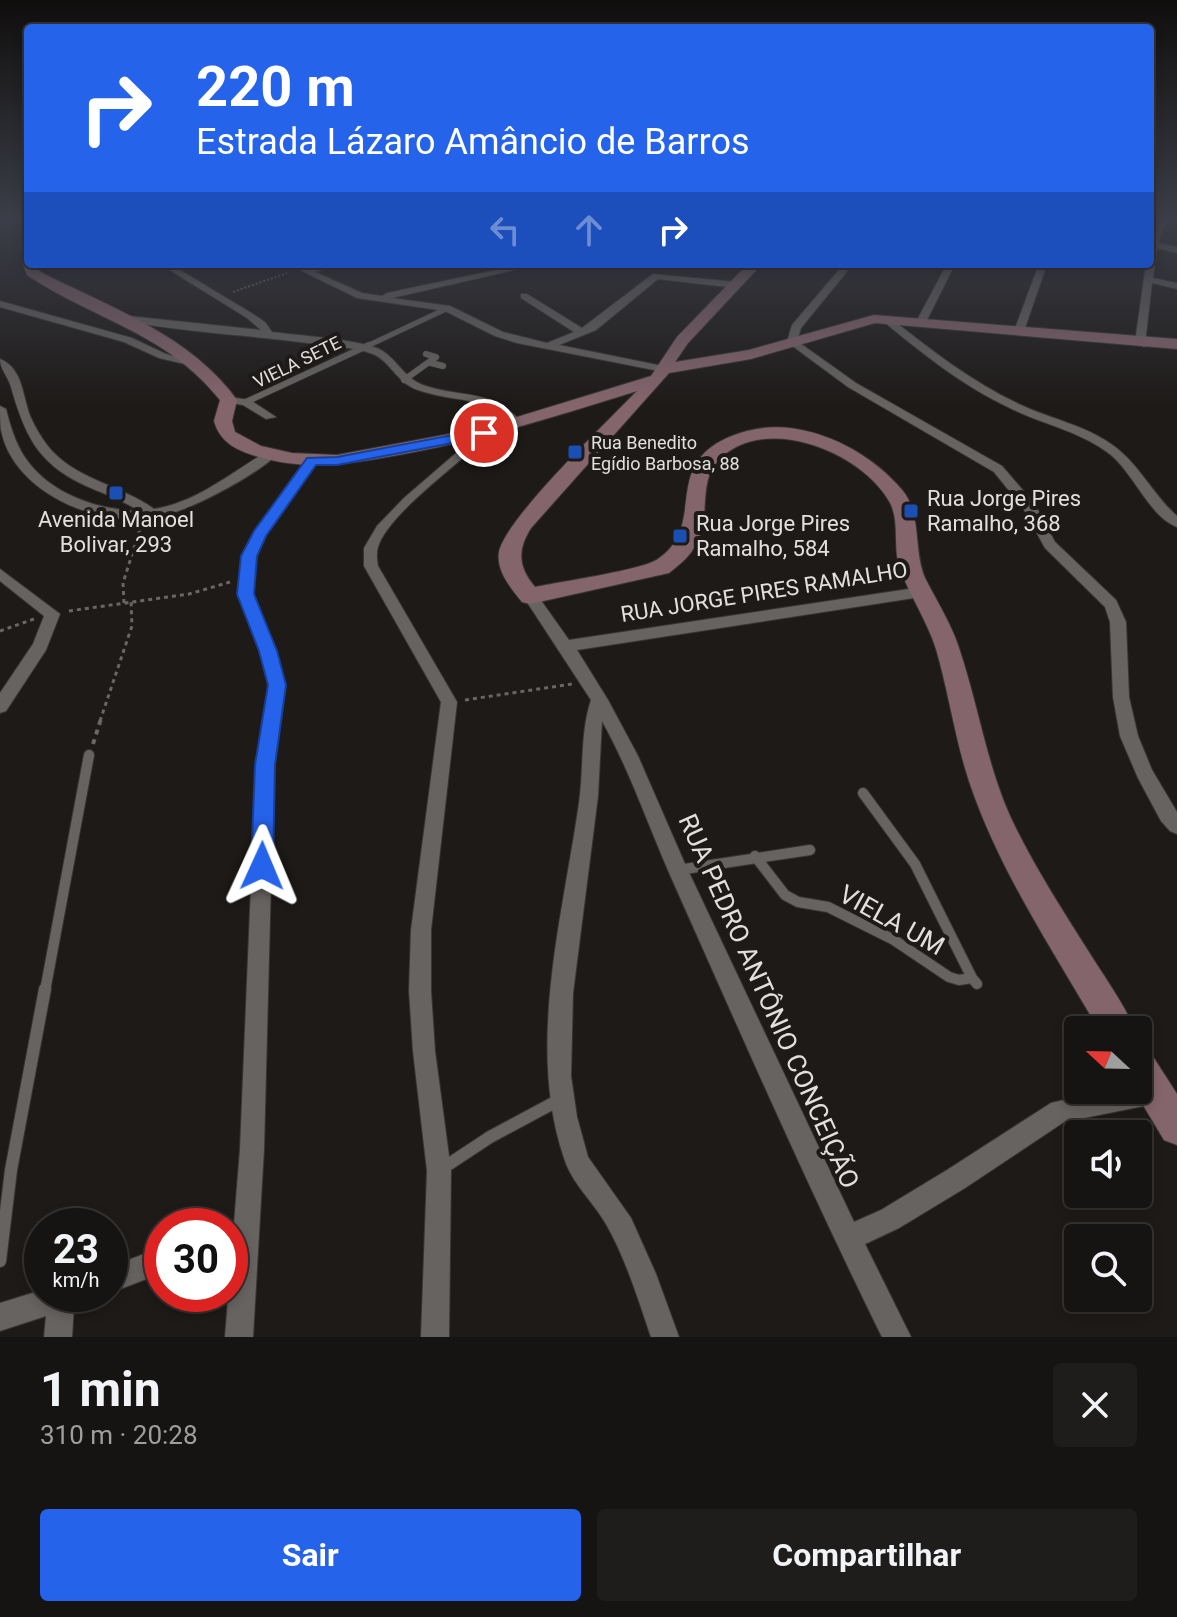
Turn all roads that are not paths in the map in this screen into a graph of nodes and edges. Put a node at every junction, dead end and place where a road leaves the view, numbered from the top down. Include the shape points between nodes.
1 (46, 280) edge
2 (191, 280) edge
3 (323, 280) edge
4 (447, 280) edge
5 (650, 280) edge
6 (695, 280) edge
7 (740, 280) edge
8 (835, 280) edge
9 (943, 280) edge
10 (1037, 280) edge
11 (1149, 280) edge
12 (1151, 280) edge
13 (736, 285) junction
14 (1177, 286) edge
15 (373, 299) junction
16 (532, 302) dead end
17 (0, 304) edge
18 (448, 308) junction
19 (129, 319) junction
20 (886, 319) junction
21 (921, 322) junction
22 (1019, 331) junction
23 (583, 333) junction
24 (268, 334) junction
25 (792, 342) junction
26 (1144, 344) junction
27 (1177, 344) edge
28 (548, 346) junction
29 (361, 347) junction
30 (426, 354) dead end
31 (0, 362) edge
32 (189, 362) junction
33 (431, 363) junction
34 (443, 366) dead end
35 (663, 369) junction
36 (404, 380) junction
37 (229, 400) junction
38 (246, 402) junction
39 (24, 416) junction
40 (1, 417) edge
41 (270, 417) dead end
42 (517, 424) junction
43 (484, 433) junction
44 (272, 454) junction
45 (312, 461) junction
46 (152, 514) junction
47 (1177, 523) edge
48 (0, 574) edge
49 (922, 592) junction
50 (530, 596) junction
51 (567, 646) junction
52 (593, 689) junction
53 (0, 706) edge
54 (89, 755) road end
55 (863, 793) dead end
56 (1177, 825) edge
57 (810, 850) dead end
58 (755, 856) junction
59 (677, 870) junction
60 (1110, 1016) edge
61 (1152, 1087) edge
62 (560, 1099) junction
63 (1077, 1104) edge
64 (1177, 1127) edge
65 (439, 1171) junction
66 (241, 1208) edge
67 (847, 1239) junction
68 (0, 1261) edge
69 (24, 1309) edge
70 (63, 1312) edge
71 (239, 1312) edge
72 (0, 1317) edge
73 (58, 1337) edge
74 (239, 1337) edge
75 (435, 1337) edge
76 (665, 1337) edge
77 (897, 1337) edge

1 - 19 street
2 - 24 street via 262,324
3 - 15 street
4 - 15 street
5 - 23 street
6 - 13 street
7 - 13 street
8 - 25 street via 796,327
9 - 21 street
10 - 22 street
11 - 26 street
12 - 14 street
13 - 35 street via 682,340
15 - 18 street
16 - 23 street
17 - 32 street
18 - 28 street via 499,334
18 - 29 lane, VIELA SETE
19 - 24 street
19 - 32 street
20 - 21 street
20 - 25 street
20 - 47 street via 993,395 1113,450
21 - 22 street
22 - 26 street
23 - 28 street
24 - 29 street
25 - 35 street
25 - 56 street via 852,385 998,469 1029,506 1050,545 1111,604 1118,622 1121,697 1129,736 1144,773
26 - 27 street
28 - 35 street
29 - 36 street via 382,354
29 - 38 lane, VIELA SETE
30 - 33 lane via 436,357
31 - 39 street via 17,383
32 - 37 street
33 - 34 lane
33 - 36 lane
35 - 42 street
35 - 50 street via 512,539 508,561
36 - 42 street via 435,393 491,400
37 - 38 street
37 - 44 street via 226,432 241,445
38 - 41 street
39 - 40 street
39 - 46 street via 56,461 96,488
40 - 46 street via 26,468 67,497 111,515
42 - 43 street
43 - 45 street via 337,461
43 - 65 street via 393,517 377,535 369,556 449,702 421,930 424,1051
44 - 45 street
44 - 46 street via 175,508
45 - 66 street via 259,535 246,577 246,594 277,685 265,765 252,1149
48 - 53 street via 52,614 40,646
49 - 50 street, RUA JORGE PIRES RAMALHO via 907,557 897,497 852,457 819,441 778,432 733,442 708,459 695,487 686,543 661,568
49 - 51 street, RUA JORGE PIRES RAMALHO
49 - 60 street via 940,627 985,787 1008,840
50 - 51 street, RUA PEDRO ANTÔNIO CONCEIÇÃO
51 - 52 street, RUA PEDRO ANTÔNIO CONCEIÇÃO
52 - 59 street, RUA PEDRO ANTÔNIO CONCEIÇÃO via 624,745
52 - 62 street via 592,767 565,950
54 - 68 lane via 11,1170
55 - 58 lane, VIELA UM via 915,864 974,981 954,979 894,940 828,907 785,895
57 - 58 lane
58 - 59 lane
59 - 67 street, RUA PEDRO ANTÔNIO CONCEIÇÃO via 763,1047
61 - 64 street
62 - 65 lane
62 - 76 street via 577,1162 625,1234
63 - 67 street via 890,1219
65 - 75 street
67 - 77 street, RUA PEDRO ANTÔNIO CONCEIÇÃO
69 - 72 street
70 - 73 street
71 - 74 street

